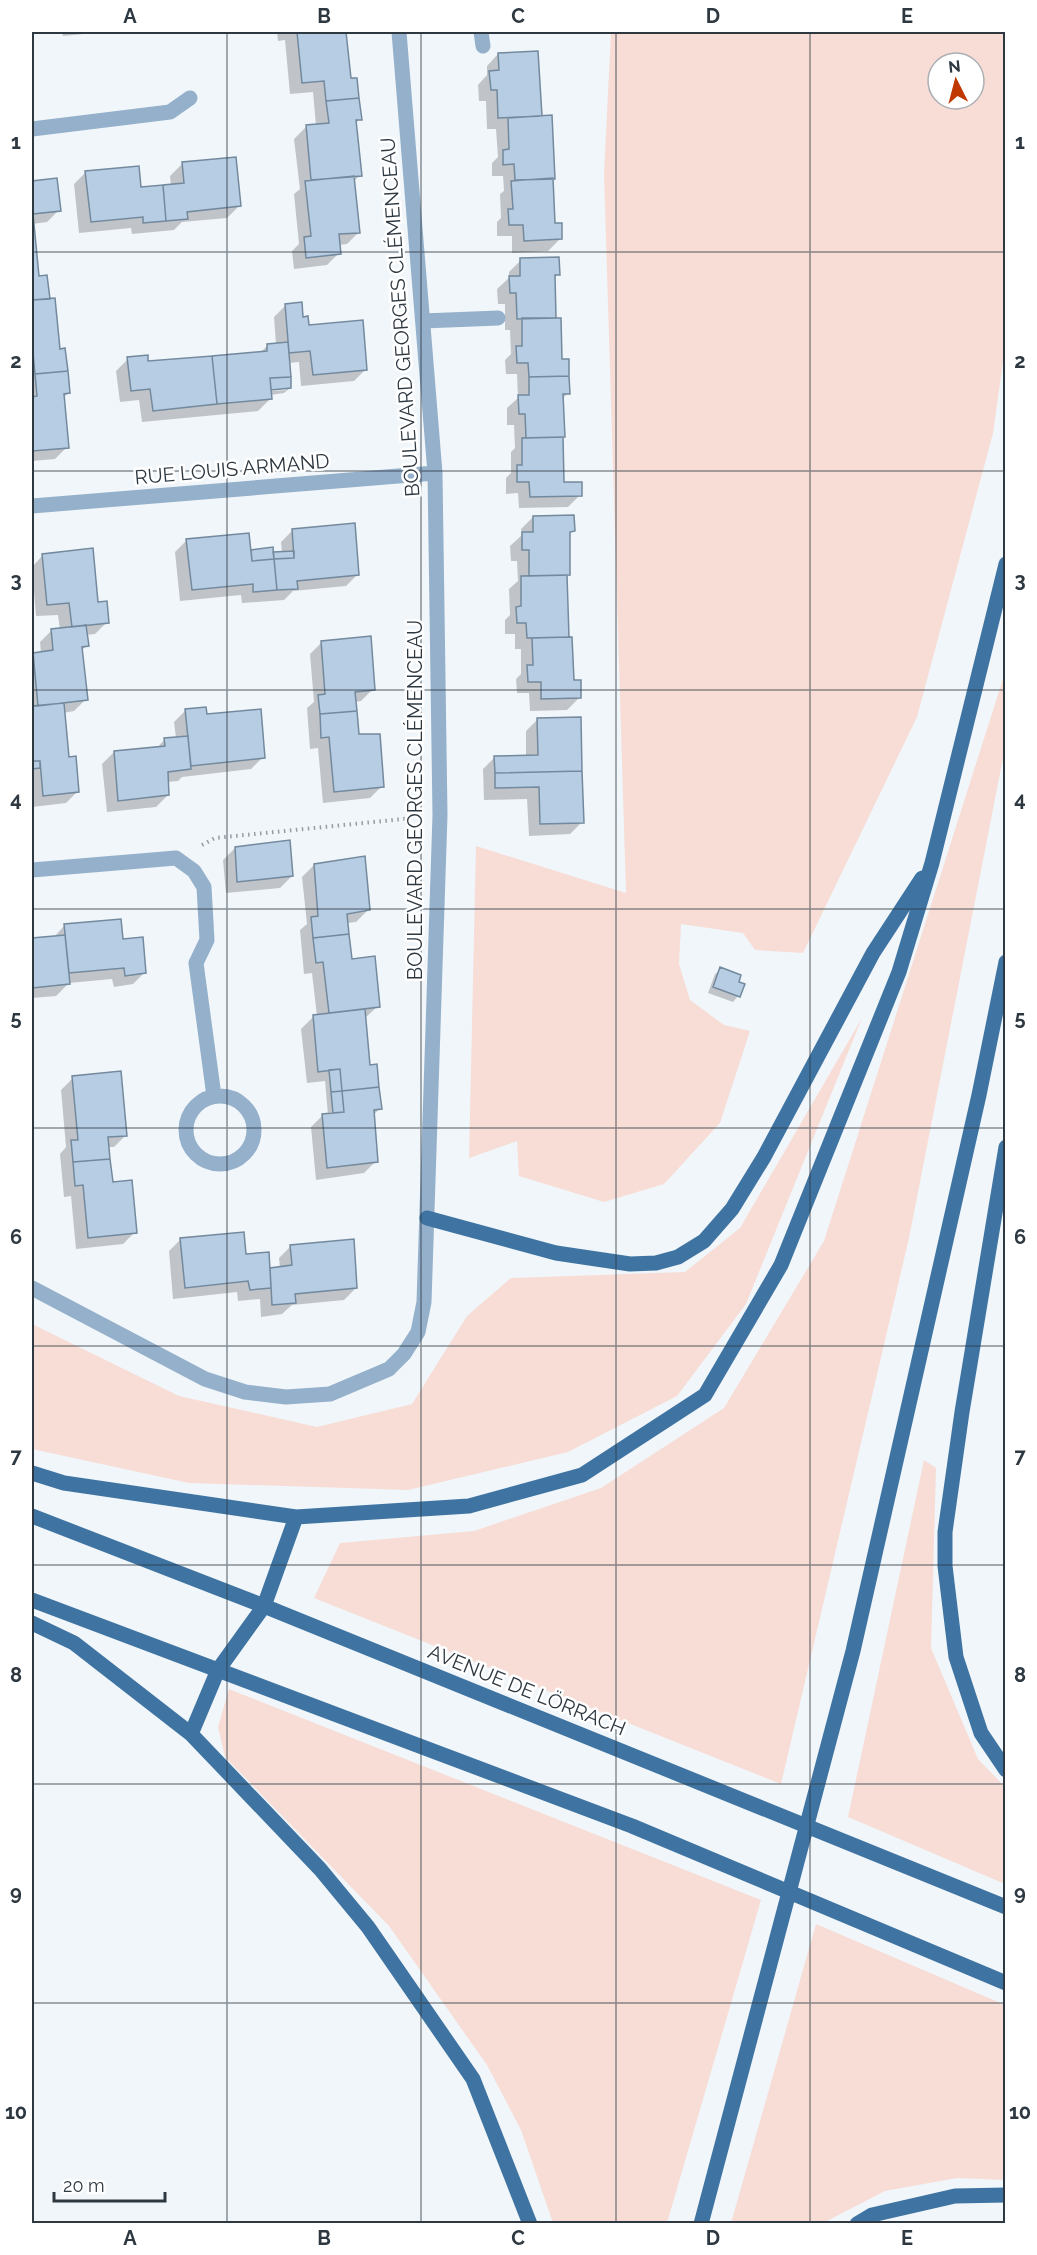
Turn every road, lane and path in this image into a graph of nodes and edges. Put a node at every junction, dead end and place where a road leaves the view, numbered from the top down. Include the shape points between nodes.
1 (399, 32) edge
2 (190, 98) dead end
3 (32, 129) edge
4 (498, 318) dead end
5 (423, 321) junction
6 (435, 473) junction
7 (32, 506) edge
8 (1005, 564) edge
9 (413, 818) dead end
10 (202, 845) dead end
11 (932, 863) junction
12 (32, 870) edge
13 (1005, 962) edge
14 (214, 1096) junction
15 (1005, 1147) edge
16 (427, 1218) junction
17 (32, 1288) edge
18 (32, 1473) edge
19 (32, 1516) edge
20 (296, 1517) junction
21 (32, 1600) edge
22 (264, 1606) junction
23 (32, 1623) edge
24 (218, 1670) junction
25 (191, 1734) junction
26 (1005, 1770) edge
27 (1005, 1907) edge
28 (1005, 1983) edge
29 (1005, 2195) edge
30 (530, 2223) edge
31 (701, 2223) edge
32 (857, 2223) edge

1 - 5 street, BOULEVARD GEORGES CLÉMENCEAU
2 - 3 street via 170,112
4 - 5 street
5 - 6 street, BOULEVARD GEORGES CLÉMENCEAU
6 - 7 street, RUE LOUIS ARMAND
6 - 16 street, BOULEVARD GEORGES CLÉMENCEAU via 440,815
8 - 11 main road
9 - 10 path via 215,838
11 - 16 main road via 873,953 743,1192 704,1241 678,1257 630,1264 556,1253
11 - 20 main road via 899,972 781,1265 705,1395 582,1475 469,1506
12 - 14 street via 176,858 194,871 204,887 207,940 196,963
13 - 31 main road via 853,1651
14 - 14 street via 232,1098 246,1108 254,1130 246,1152 225,1164 204,1160 189,1145 186,1135 189,1114 204,1099
15 - 26 main road via 962,1412 945,1532 945,1566 956,1657 981,1733
16 - 17 street, BOULEVARD GEORGES CLÉMENCEAU via 424,1302 417,1332 389,1369 330,1394 286,1397 245,1392 205,1379
18 - 20 main road via 64,1482
19 - 22 main road, AVENUE DE LÖRRACH
20 - 22 main road
21 - 24 main road
22 - 24 main road
22 - 27 main road, AVENUE DE LÖRRACH
23 - 25 main road via 74,1643
24 - 25 main road
24 - 28 main road via 632,1826
25 - 30 main road via 320,1869 368,1927 473,2079
29 - 32 main road via 955,2196 872,2215

